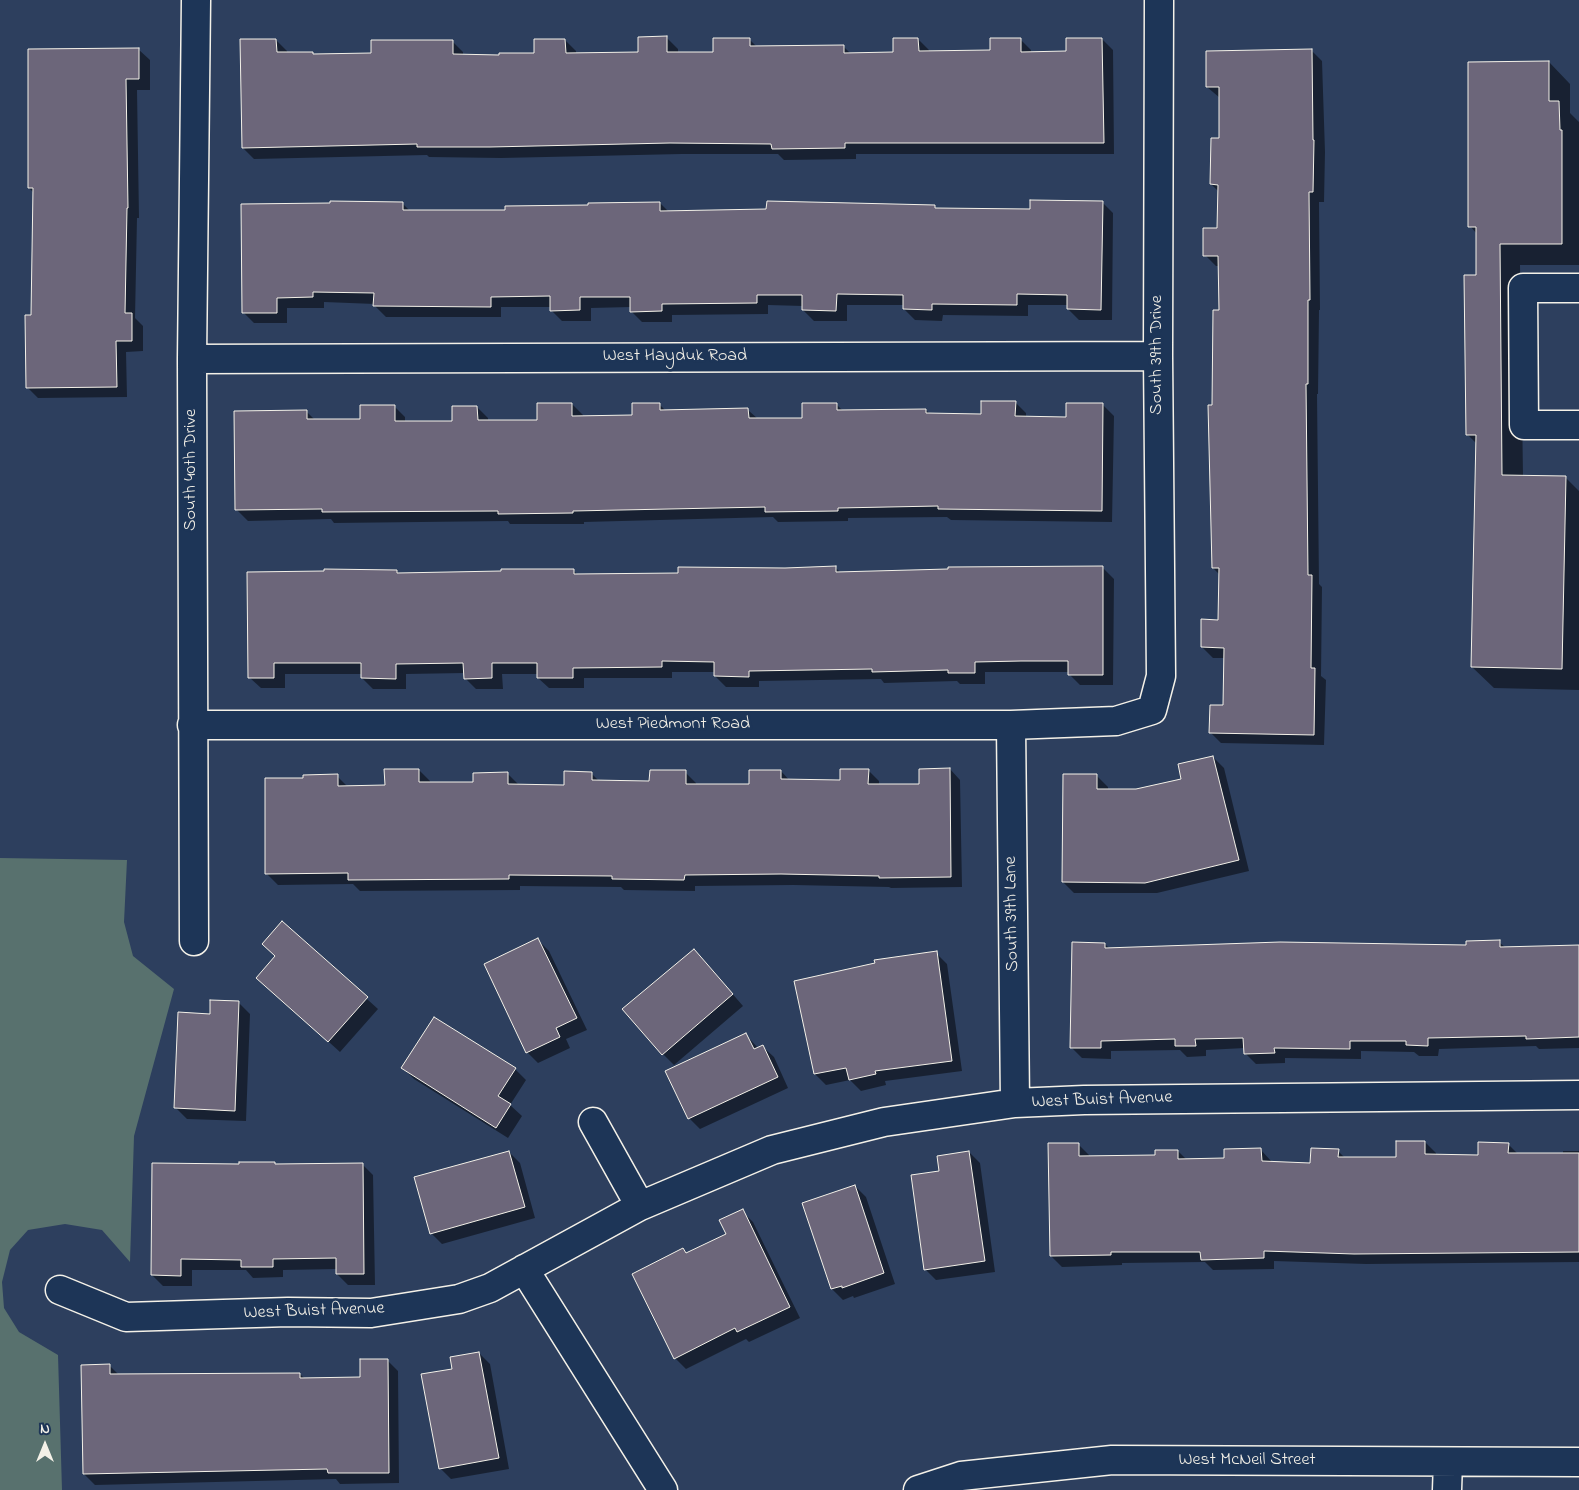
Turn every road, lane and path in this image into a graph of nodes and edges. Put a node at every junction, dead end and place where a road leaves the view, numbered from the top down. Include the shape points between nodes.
1 (196, 0) edge
2 (1159, 0) edge
3 (1579, 288) edge
4 (1158, 356) junction
5 (192, 359) junction
6 (1579, 425) edge
7 (1152, 710) joint
8 (192, 725) junction
9 (1011, 725) junction
10 (194, 941) dead end
11 (1579, 1095) edge
12 (1015, 1103) junction
13 (594, 1122) dead end
14 (640, 1206) junction
15 (524, 1269) junction
16 (60, 1290) dead end
17 (1448, 1462) junction
18 (1579, 1462) edge
19 (663, 1490) edge
20 (918, 1490) edge
21 (1448, 1490) edge

1 - 5 street, South 40th Drive
2 - 4 street, South 39th Drive
3 - 6 street via 1523,288 1524,425
4 - 5 street, West Hayduk Road
4 - 7 street, South 39th Drive via 1161,676
5 - 8 street, South 40th Drive
7 - 9 street, West Piedmont Road via 1116,721
8 - 9 street, West Piedmont Road
8 - 10 street, South 40th Drive
9 - 12 street, South 39th Lane
11 - 12 street, West Buist Avenue
12 - 14 street, West Buist Avenue via 884,1122 772,1150
13 - 14 street
14 - 15 street, West Buist Avenue
15 - 16 street, West Buist Avenue via 490,1288 459,1299 371,1313 126,1317
15 - 19 street
17 - 18 street, West McNeil Street
17 - 20 street, West McNeil Street via 1112,1460 961,1476
17 - 21 street

